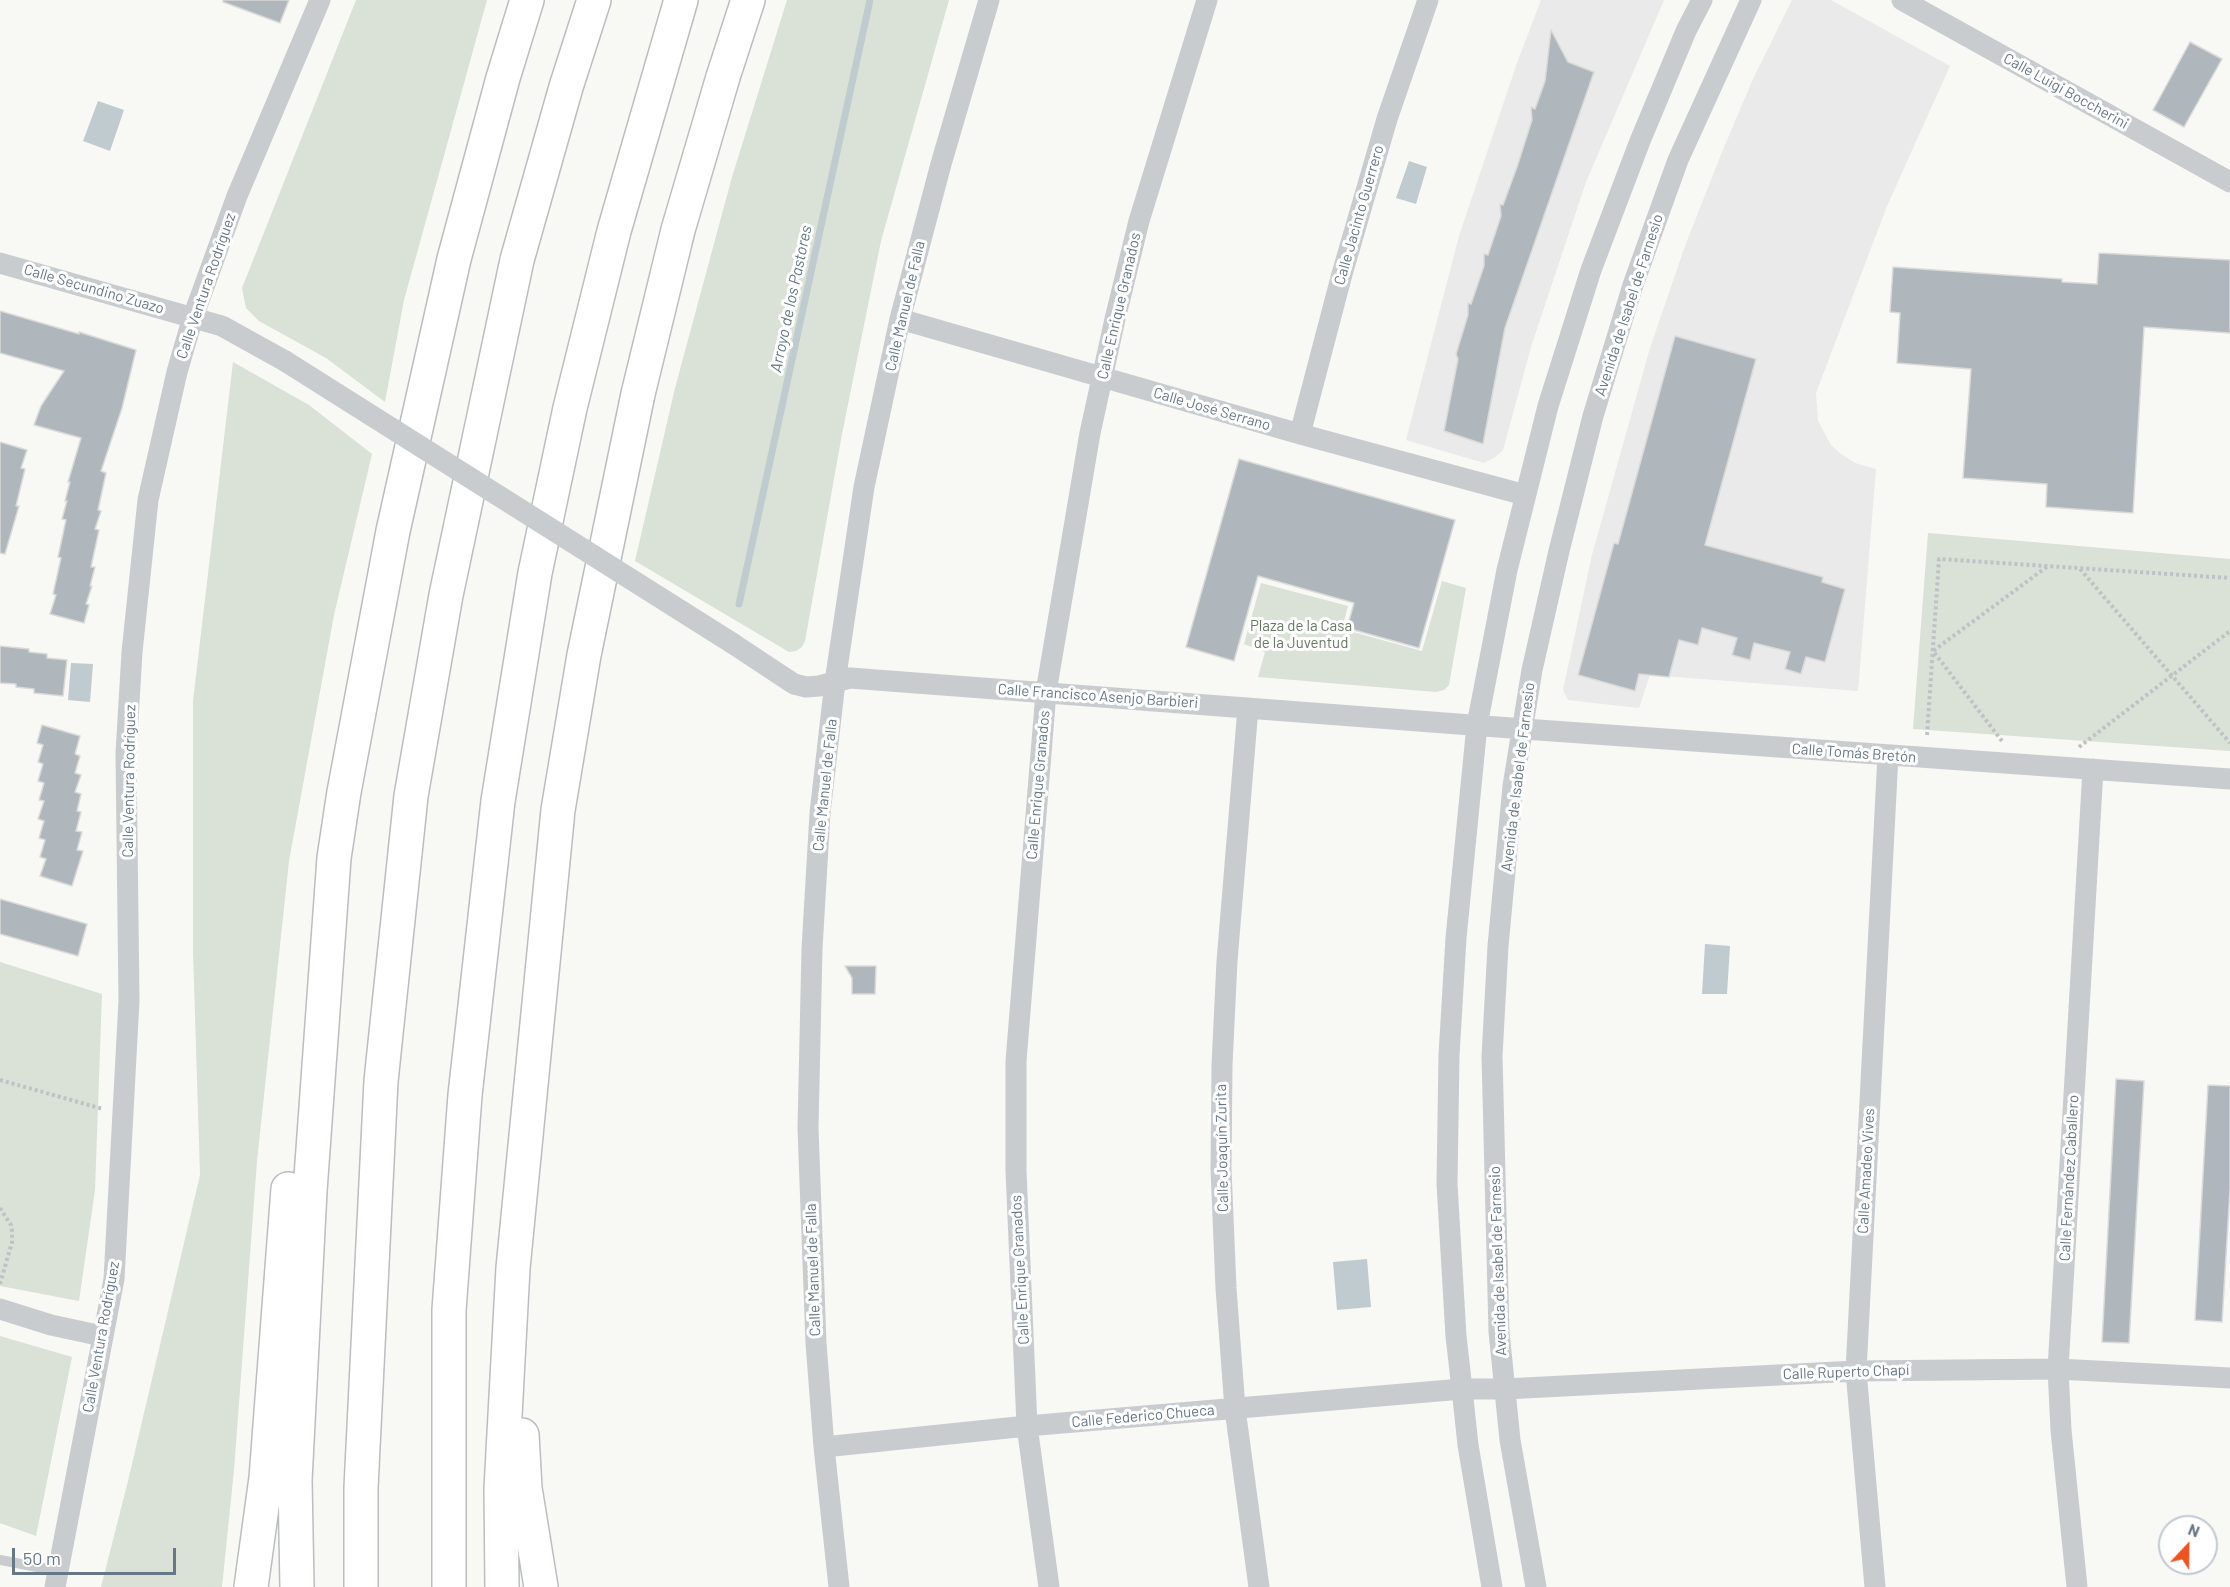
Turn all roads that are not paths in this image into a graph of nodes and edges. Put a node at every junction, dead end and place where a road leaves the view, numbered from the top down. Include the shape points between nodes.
1 (320, 0) edge
2 (527, 0) edge
3 (594, 0) edge
4 (681, 0) edge
5 (748, 0) edge
6 (989, 0) edge
7 (1208, 0) edge
8 (1428, 0) edge
9 (1702, 0) edge
10 (1751, 0) edge
11 (1902, 0) edge
12 (2230, 183) edge
13 (0, 263) edge
14 (193, 317) junction
15 (900, 319) junction
16 (1102, 378) junction
17 (1300, 434) junction
18 (1525, 495) junction
19 (732, 644) joint
20 (835, 682) junction
21 (1046, 692) junction
22 (1248, 708) junction
23 (1478, 725) junction
24 (1524, 729) junction
25 (1888, 755) junction
26 (2093, 769) junction
27 (2230, 779) edge
28 (334, 858) junction
29 (513, 1268) junction
30 (0, 1309) edge
31 (102, 1336) junction
32 (2058, 1369) junction
33 (1856, 1371) junction
34 (2230, 1378) edge
35 (1462, 1389) junction
36 (1505, 1389) junction
37 (1235, 1409) junction
38 (1027, 1426) junction
39 (824, 1447) junction
40 (0, 1560) edge
41 (57, 1579) edge
42 (251, 1587) edge
43 (297, 1587) edge
44 (361, 1587) edge
45 (449, 1587) edge
46 (502, 1587) edge
47 (541, 1587) edge
48 (839, 1587) edge
49 (1049, 1587) edge
50 (1259, 1587) edge
51 (1492, 1587) edge
52 (1536, 1587) edge
53 (1875, 1587) edge
54 (2077, 1587) edge

1 - 14 street, Calle Ventura Rodríguez via 237,196
2 - 28 highway via 446,293 393,531
3 - 44 highway via 517,260 446,595 411,796 381,1081 361,1488
4 - 45 highway via 614,231 570,408 535,573 498,801 465,1095 450,1298
5 - 29 highway via 678,230 612,513 584,655 558,810
6 - 15 street, Calle Manuel de Falla
7 - 16 street, Calle Enrique Granados via 1139,221
8 - 17 street, Calle Jacinto Guerrero via 1387,119
9 - 18 street via 1640,141 1591,270
10 - 24 street, Avenida de Isabel de Farnesio via 1678,160 1629,296 1561,540 1532,670
11 - 12 street, Calle Luigi Boccherini
13 - 14 street, Calle Secundino Zuazo
14 - 19 street, Calle Secundino Zuazo, bridge via 222,326 285,361
14 - 31 street, Calle Ventura Rodríguez via 148,500 132,652 126,753 129,1001 114,1279
15 - 16 street, Calle José Serrano
15 - 20 street, Calle Manuel de Falla via 864,487
16 - 17 street, Calle José Serrano
16 - 21 street, Calle Enrique Granados
17 - 18 street, Calle José Serrano
18 - 23 street via 1506,570
19 - 20 street, Calle Francisco Asenjo Barbieri via 794,684 819,687
20 - 21 street, Calle Francisco Asenjo Barbieri via 850,678
20 - 39 street, Calle Manuel de Falla via 819,824 808,1128
21 - 22 street, Calle Francisco Asenjo Barbieri
21 - 38 street, Calle Enrique Granados via 1016,1061 1016,1171
22 - 23 street, Calle Francisco Asenjo Barbieri
22 - 37 street, Calle Joaquín Zurita via 1222,1065 1223,1229
23 - 24 street, Calle Tomás Bretón
23 - 35 street via 1456,938 1449,1055 1447,1184
24 - 25 street, Calle Tomás Bretón
24 - 36 street, Avenida de Isabel de Farnesio via 1514,786 1498,946 1492,1056 1498,1332
25 - 26 street, Calle Tomás Bretón
25 - 33 street, Calle Amadeo Vives
26 - 27 street, Calle Tomás Bretón
26 - 32 street, Calle Fernández Caballero
28 - 42 highway via 316,933 294,1111 266,1478
28 - 43 highway via 303,1318 295,1480
29 - 46 highway via 501,1489
29 - 47 highway via 525,1488
30 - 31 street
31 - 41 street, Calle Ventura Rodríguez
32 - 33 street, Calle Ruperto Chapí
32 - 34 street, Calle Ruperto Chapí
32 - 54 street, Calle Fernández Caballero
33 - 36 street, Calle Ruperto Chapí
33 - 53 street, Calle Amadeo Vives
35 - 36 street, Calle Ruperto Chapí
35 - 37 street, Calle Federico Chueca
35 - 51 street
36 - 52 street, Avenida de Isabel de Farnesio
37 - 38 street, Calle Federico Chueca
37 - 50 street, Calle Joaquín Zurita
38 - 39 street, Calle Federico Chueca
38 - 49 street, Calle Enrique Granados
39 - 48 street, Calle Manuel de Falla
40 - 41 lane

